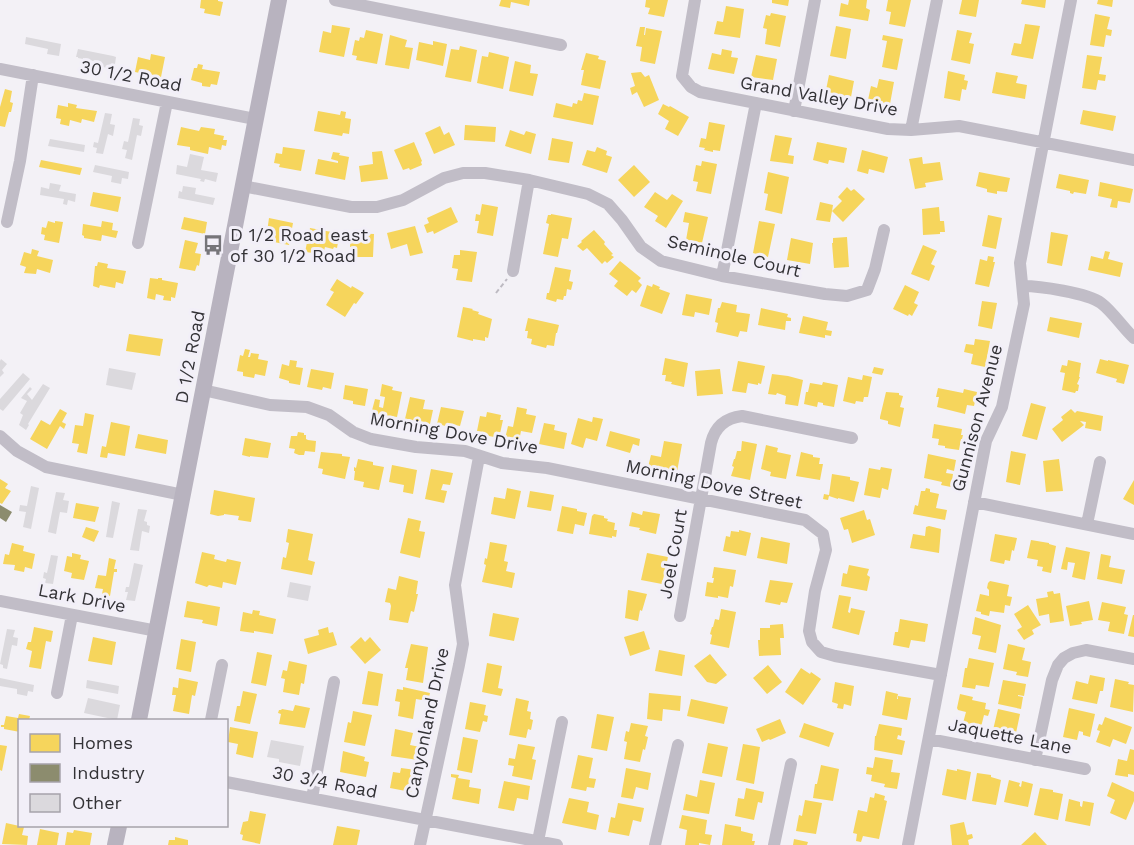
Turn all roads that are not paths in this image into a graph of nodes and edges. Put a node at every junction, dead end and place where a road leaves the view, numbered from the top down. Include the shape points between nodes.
1 (279, 0) edge
2 (335, 0) edge
3 (695, 0) edge
4 (815, 0) edge
5 (937, 0) edge
6 (1071, 0) edge
7 (561, 45) dead end
8 (0, 69) edge
9 (33, 75) junction
10 (167, 102) junction
11 (756, 103) junction
12 (794, 111) junction
13 (255, 119) junction
14 (911, 130) junction
15 (1044, 143) junction
16 (1134, 160) edge
17 (529, 180) junction
18 (243, 186) junction
19 (7, 222) dead end
20 (884, 230) dead end
21 (138, 243) dead end
22 (513, 271) dead end
23 (722, 276) junction
24 (1023, 286) junction
25 (1134, 338) edge
26 (203, 390) junction
27 (0, 436) edge
28 (852, 438) dead end
29 (479, 457) junction
30 (1100, 462) dead end
31 (599, 479) joint
32 (183, 495) junction
33 (701, 499) junction
34 (974, 502) junction
35 (1088, 524) junction
36 (1134, 534) edge
37 (0, 601) edge
38 (72, 615) junction
39 (680, 616) dead end
40 (156, 631) junction
41 (1134, 659) edge
42 (222, 665) dead end
43 (941, 675) junction
44 (334, 682) dead end
45 (57, 693) dead end
46 (139, 719) edge
47 (211, 719) edge
48 (562, 722) dead end
49 (929, 739) junction
50 (678, 745) dead end
51 (1035, 760) junction
52 (791, 764) dead end
53 (1085, 769) dead end
54 (228, 782) edge
55 (312, 798) junction
56 (425, 820) junction
57 (119, 827) edge
58 (538, 841) junction
59 (115, 845) edge
60 (420, 845) edge
61 (557, 845) edge
62 (655, 845) edge
63 (774, 845) edge
64 (908, 845) edge

1 - 13 main road, D 1/2 Road
2 - 7 street
3 - 11 street, Grand Valley Drive via 682,76 700,92
4 - 12 street
5 - 14 street
6 - 15 street, Gunnison Avenue
8 - 9 street, 30 1/2 Road
9 - 10 street, 30 1/2 Road
9 - 19 street
10 - 13 street, 30 1/2 Road
10 - 21 street
11 - 12 street, Grand Valley Drive
11 - 23 street
12 - 14 street, Grand Valley Drive
13 - 18 main road, D 1/2 Road
14 - 15 street, Grand Valley Drive via 959,126
15 - 16 street, Grand Valley Drive
15 - 24 street, Gunnison Avenue via 1020,263
17 - 18 street, Seminole Court via 485,172 463,173 444,178 403,201 377,207 351,207
17 - 22 street
17 - 23 street, Seminole Court via 588,194 608,204 641,247 661,261
18 - 26 main road, D 1/2 Road
20 - 23 street, Seminole Court via 867,290 847,296
24 - 25 street via 1101,303
24 - 34 street, Gunnison Avenue via 1024,304 1002,407 986,441
26 - 29 street, Morning Dove Drive via 270,405 307,406 371,439 465,451
26 - 32 main road, D 1/2 Road
27 - 32 street via 46,467
28 - 33 street, Joel Court via 742,416 730,418 713,435
29 - 31 street, Morning Dove Drive
29 - 56 street, Canyonland Drive via 455,585 463,644
30 - 35 street
31 - 33 street, Morning Dove Street
32 - 40 main road, D 1/2 Road
33 - 39 street, Joel Court
33 - 43 street, Morning Dove Street via 805,520 823,534 826,550 809,631 821,652
34 - 35 street
34 - 43 street, Gunnison Avenue
35 - 36 street
37 - 38 street, Lark Drive
38 - 40 street, Lark Drive
38 - 45 street
40 - 46 main road, D 1/2 Road
41 - 51 street via 1086,650 1064,658 1053,680
42 - 47 street
43 - 49 street, Gunnison Avenue
44 - 55 street
48 - 58 street
49 - 51 street, Jaquette Lane
49 - 64 street, Gunnison Avenue
50 - 62 street
51 - 53 street, Jaquette Lane
52 - 63 street
54 - 55 street, 30 3/4 Road
55 - 56 street, 30 3/4 Road
56 - 58 street, 30 3/4 Road
56 - 60 street, Canyonland Drive
57 - 59 main road
58 - 61 street, 30 3/4 Road

